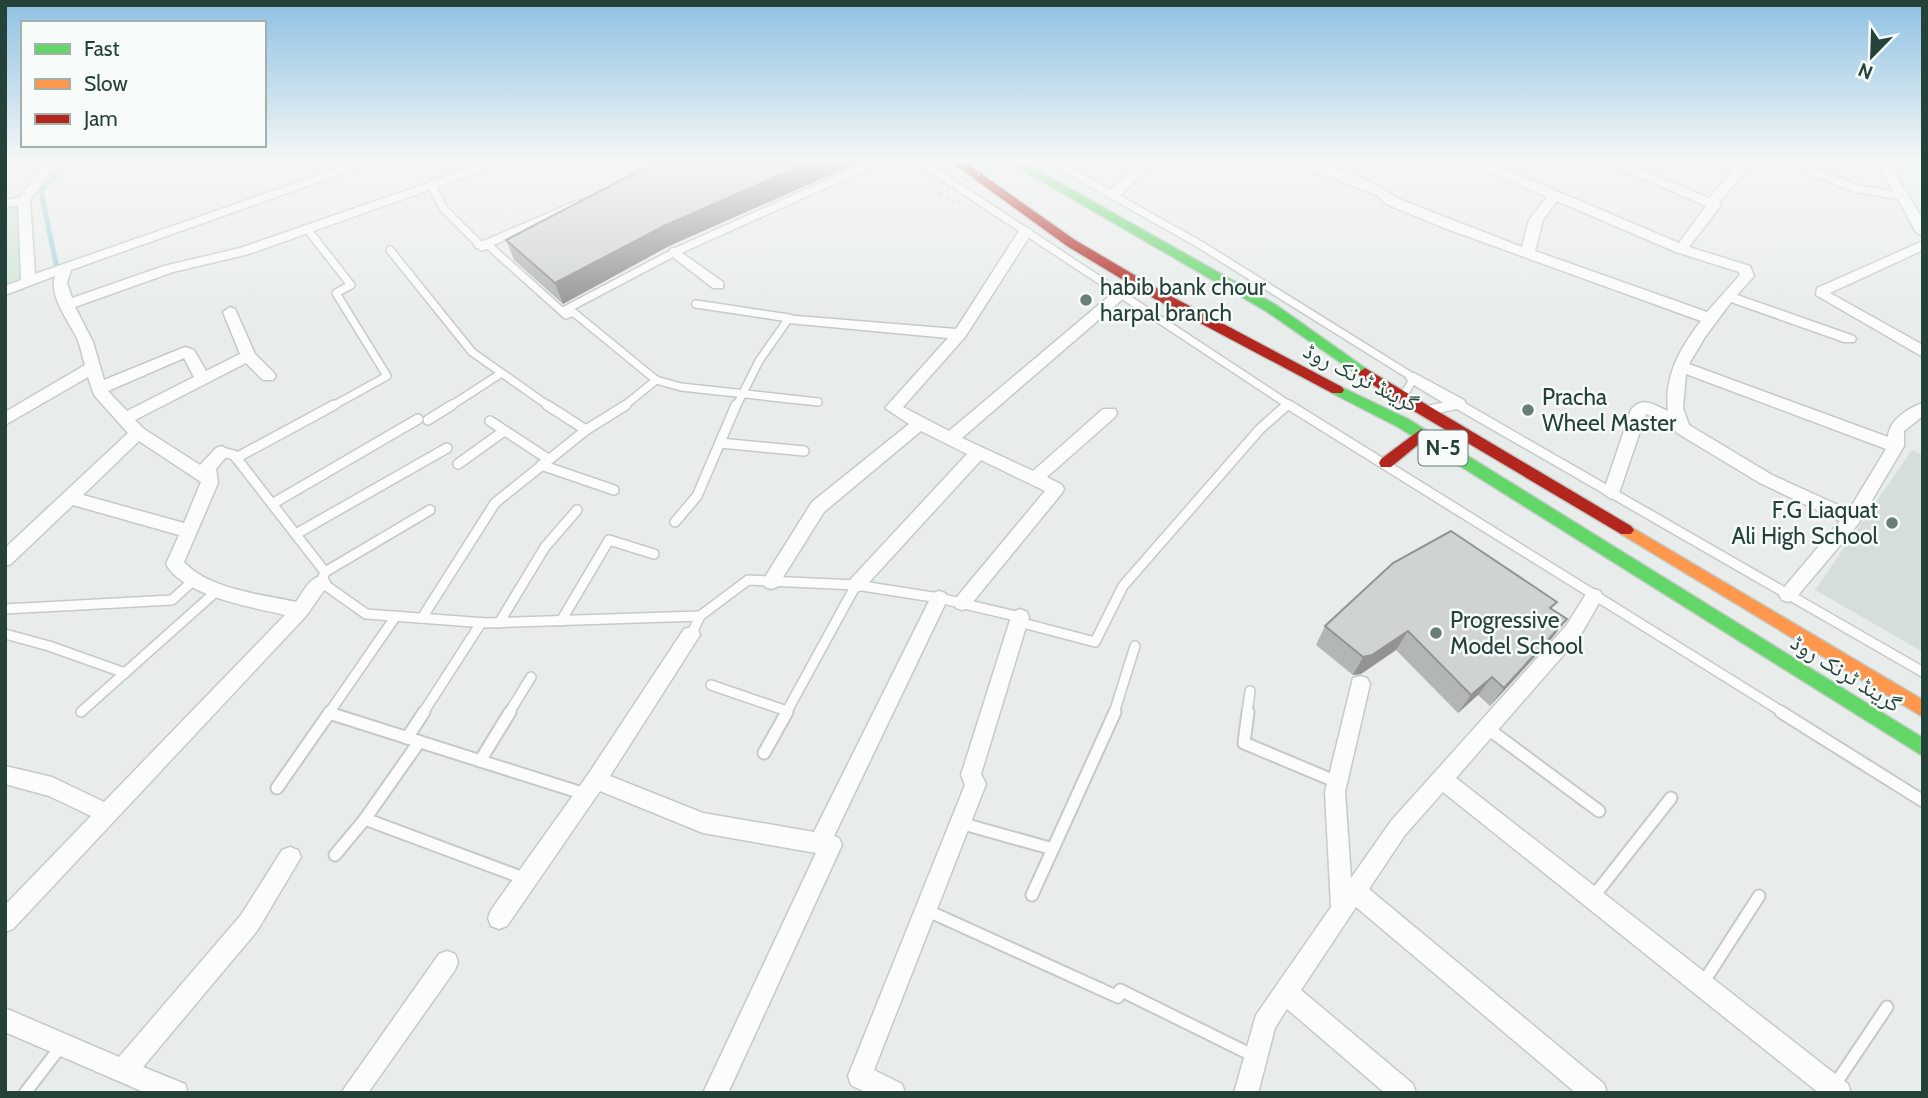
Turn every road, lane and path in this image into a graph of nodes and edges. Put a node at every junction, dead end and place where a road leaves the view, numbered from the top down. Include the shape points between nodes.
1 (25, 212) edge
2 (225, 212) edge
3 (354, 212) edge
4 (447, 212) edge
5 (558, 212) edge
6 (763, 212) edge
7 (998, 212) edge
8 (1027, 212) edge
9 (1042, 212) edge
10 (1089, 212) edge
11 (1100, 212) edge
12 (1142, 212) edge
13 (1420, 212) edge
14 (1542, 212) edge
15 (1595, 212) edge
16 (1710, 212) edge
17 (1911, 212) edge
18 (307, 229) junction
19 (1026, 230) junction
20 (1923, 232) edge
21 (481, 245) junction
22 (1923, 245) edge
23 (1681, 249) junction
24 (390, 250) dead end
25 (675, 252) junction
26 (1527, 254) junction
27 (59, 270) junction
28 (28, 282) junction
29 (718, 285) dead end
30 (5, 291) edge
31 (1209, 291) dead end
32 (1118, 295) junction
33 (1727, 296) junction
34 (696, 304) dead end
35 (67, 305) junction
36 (1219, 309) dead end
37 (562, 311) junction
38 (230, 312) dead end
39 (789, 318) junction
40 (1711, 319) junction
41 (960, 334) junction
42 (1849, 339) dead end
43 (1923, 352) edge
44 (248, 356) junction
45 (1680, 366) junction
46 (93, 367) junction
47 (500, 373) junction
48 (268, 376) dead end
49 (1370, 378) junction
50 (1414, 378) junction
51 (203, 379) junction
52 (656, 380) junction
53 (98, 388) junction
54 (741, 394) junction
55 (1402, 398) junction
56 (818, 402) dead end
57 (1288, 404) junction
58 (1458, 404) junction
59 (1923, 408) edge
60 (1424, 411) junction
61 (1109, 413) dead end
62 (126, 418) junction
63 (5, 419) edge
64 (418, 419) dead end
65 (428, 420) dead end
66 (490, 421) dead end
67 (1676, 422) junction
68 (920, 423) junction
69 (1403, 423) junction
70 (586, 430) junction
71 (504, 431) junction
72 (138, 433) junction
73 (1421, 434) junction
74 (950, 439) junction
75 (720, 443) junction
76 (1896, 446) junction
77 (447, 447) dead end
78 (804, 452) dead end
79 (978, 453) junction
80 (229, 455) junction
81 (544, 462) junction
82 (1386, 463) junction
83 (458, 464) dead end
84 (1034, 479) junction
85 (210, 480) junction
86 (614, 491) dead end
87 (1611, 493) junction
88 (71, 498) junction
89 (272, 504) junction
90 (430, 510) dead end
91 (577, 510) dead end
92 (1852, 519) junction
93 (675, 522) dead end
94 (190, 531) junction
95 (296, 534) junction
96 (654, 554) dead end
97 (5, 559) edge
98 (323, 577) junction
99 (194, 579) junction
100 (771, 582) junction
101 (856, 585) junction
102 (219, 589) junction
103 (1787, 595) junction
104 (1594, 596) junction
105 (939, 598) junction
106 (962, 603) junction
107 (5, 610) edge
108 (300, 611) junction
109 (396, 616) junction
110 (700, 616) junction
111 (422, 618) junction
112 (1020, 619) junction
113 (561, 621) junction
114 (481, 623) junction
115 (499, 623) junction
116 (5, 634) edge
117 (691, 635) joint
118 (1135, 646) dead end
119 (1923, 672) edge
120 (125, 673) junction
121 (531, 677) dead end
122 (1360, 684) dead end
123 (711, 685) dead end
124 (1250, 691) dead end
125 (1923, 709) edge
126 (787, 711) junction
127 (81, 712) dead end
128 (328, 713) junction
129 (1487, 728) junction
130 (407, 738) junction
131 (419, 742) junction
132 (1923, 748) edge
133 (764, 752) dead end
134 (480, 761) junction
135 (5, 775) edge
136 (1442, 779) junction
137 (1337, 782) junction
138 (591, 787) junction
139 (277, 788) dead end
140 (1671, 798) dead end
141 (1923, 801) edge
142 (1600, 811) dead end
143 (108, 814) junction
144 (365, 819) junction
145 (960, 823) junction
146 (820, 843) junction
147 (1053, 849) junction
148 (335, 855) dead end
149 (290, 858) dead end
150 (526, 879) junction
151 (1032, 895) dead end
152 (1759, 896) dead end
153 (1592, 898) junction
154 (1348, 901) junction
155 (926, 910) junction
156 (499, 918) dead end
157 (5, 921) edge
158 (447, 962) dead end
159 (1702, 985) junction
160 (1285, 992) junction
161 (1886, 1007) dead end
162 (5, 1020) edge
163 (62, 1045) junction
164 (1255, 1057) junction
165 (124, 1070) junction
166 (146, 1087) edge
167 (1836, 1090) edge
168 (25, 1093) edge
169 (176, 1093) edge
170 (353, 1093) edge
171 (715, 1093) edge
172 (893, 1093) edge
173 (1246, 1093) edge
174 (1404, 1093) edge
175 (1595, 1093) edge

1 - 28 street
2 - 27 street
3 - 18 street
4 - 21 lane
5 - 21 street
6 - 25 lane
7 - 19 lane
8 - 69 highway, گرینڈ ٹرنک روڈ / N-5 via 1160,296
9 - 10 highway via 1156,278 1170,276 1173,266
11 - 49 highway, گرینڈ ٹرنک روڈ / N-5 via 1271,308
12 - 50 lane
13 - 26 street
14 - 26 street
15 - 23 street
16 - 23 street
17 - 20 street
18 - 35 street via 244,251 169,269
18 - 80 lane via 351,285 336,293 387,376
19 - 32 lane
19 - 41 street
21 - 37 lane via 488,246
22 - 43 street via 1822,291
23 - 33 street via 1745,269 1747,276
24 - 47 lane via 472,352
25 - 29 street
25 - 37 lane
26 - 40 street
27 - 28 street
27 - 35 street
28 - 30 street
31 - 49 highway via 1222,292
32 - 57 lane
32 - 74 street
33 - 40 street
33 - 42 street
34 - 39 lane
35 - 46 street via 82,330
36 - 69 highway
37 - 52 lane via 566,315 573,312
38 - 44 street
39 - 41 street
39 - 54 lane
40 - 45 street
41 - 68 street via 893,408
44 - 48 street
44 - 51 street
45 - 67 street
45 - 76 street
46 - 53 street
46 - 63 street
47 - 65 lane
47 - 70 lane
49 - 55 highway, گرینڈ ٹرنک روڈ / N-5
50 - 55 lane
50 - 58 street
51 - 53 street via 185,352
51 - 62 street
52 - 54 lane
52 - 70 lane
53 - 62 street
54 - 56 lane
54 - 75 lane
55 - 60 highway, گرینڈ ٹرنک روڈ / N-5
57 - 82 lane
57 - 112 lane via 1260,429 1123,586 1095,642
58 - 60 lane
58 - 87 lane
59 - 76 street via 1901,423
60 - 125 highway, گرینڈ ٹرنک روڈ / N-5
61 - 84 street
62 - 72 street
64 - 89 lane
66 - 71 lane
67 - 87 street via 1648,407 1639,410
67 - 92 street via 1766,479
68 - 74 street
68 - 100 street via 818,507
69 - 73 highway, گرینڈ ٹرنک روڈ / N-5
70 - 81 lane
71 - 81 lane
71 - 83 lane
72 - 85 street
72 - 88 street
73 - 82 highway
73 - 132 highway, گرینڈ ٹرنک روڈ / N-5
74 - 79 street
75 - 78 lane
75 - 93 lane via 697,496
76 - 92 street
77 - 95 lane
79 - 84 street
79 - 101 street
80 - 85 street via 207,467
80 - 89 lane
81 - 86 lane
81 - 111 lane via 495,503
82 - 104 lane
84 - 106 street via 1056,489
85 - 94 street
87 - 103 lane
88 - 94 street
88 - 97 street
89 - 95 lane
90 - 98 lane
91 - 115 lane via 545,547
92 - 103 street
94 - 99 street via 175,564
95 - 98 lane
96 - 113 lane via 609,540
98 - 108 street
98 - 109 lane via 366,614
99 - 102 street
99 - 107 lane via 172,600
100 - 101 lane
100 - 110 lane via 748,580
101 - 105 lane
101 - 126 lane
102 - 108 street
102 - 120 lane
103 - 119 lane
104 - 129 street via 1573,631
104 - 141 lane
105 - 106 lane
105 - 146 street
106 - 112 lane
108 - 143 street
109 - 111 lane
109 - 128 lane
110 - 113 lane
110 - 117 lane
111 - 114 lane
112 - 145 street via 971,775 976,784
113 - 115 lane
114 - 115 lane
114 - 130 lane
116 - 120 lane
117 - 138 street
118 - 147 lane via 1114,714
120 - 127 lane
121 - 134 lane
122 - 137 street
123 - 126 lane
124 - 137 lane via 1244,743
126 - 133 lane
128 - 130 lane
128 - 139 lane
129 - 136 street
129 - 142 lane
130 - 131 lane
131 - 134 lane
131 - 144 lane
134 - 138 lane
135 - 143 street via 52,787
136 - 153 street
136 - 154 street via 1398,828
137 - 154 street
138 - 146 street via 703,823
138 - 150 street
140 - 153 lane
143 - 157 street
144 - 148 lane
144 - 150 lane
145 - 147 lane
145 - 155 street
146 - 171 street via 831,845
147 - 151 lane
149 - 165 street via 243,931
150 - 156 street
152 - 159 lane
153 - 159 street
154 - 160 street
154 - 175 street
155 - 164 lane via 1118,997 1120,990
155 - 172 street via 860,1076
158 - 170 street
159 - 167 street
160 - 164 street via 1264,1023
160 - 174 street
161 - 167 lane
162 - 163 street
163 - 165 street
163 - 168 lane
164 - 173 street
165 - 166 street
166 - 169 street

